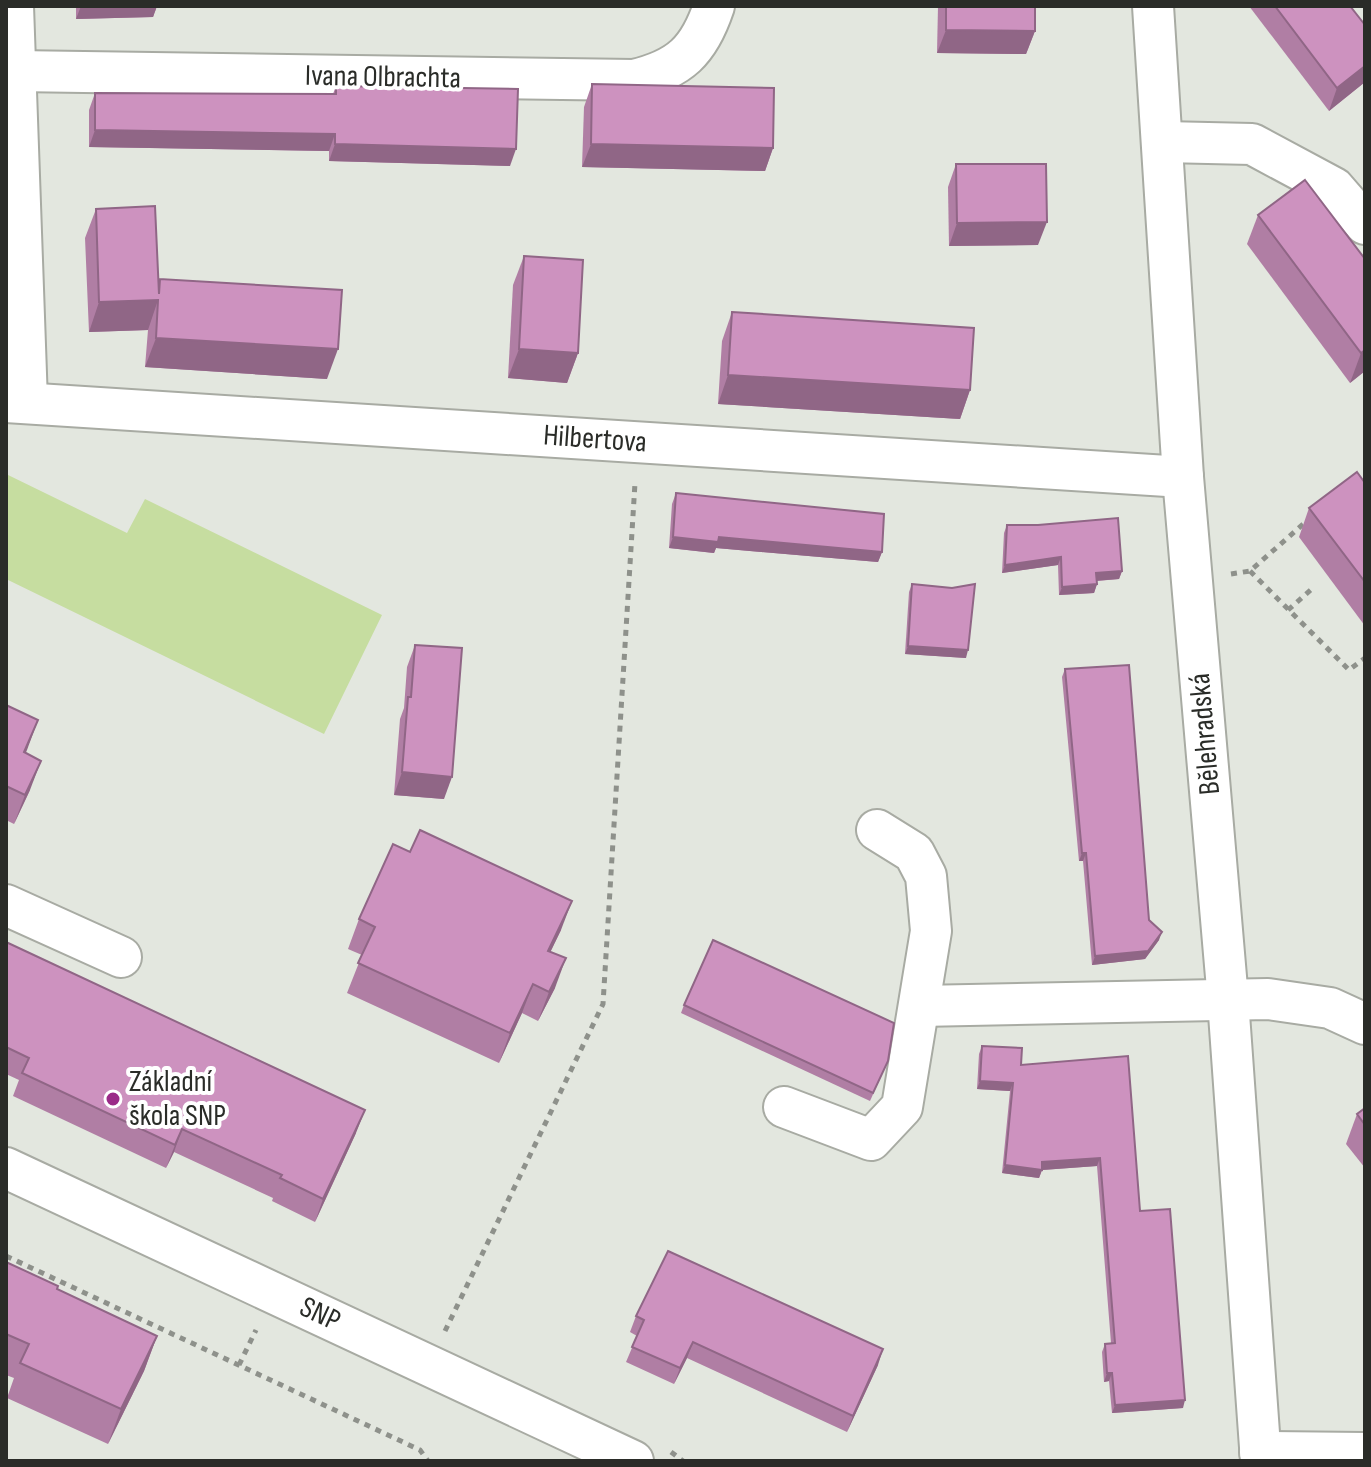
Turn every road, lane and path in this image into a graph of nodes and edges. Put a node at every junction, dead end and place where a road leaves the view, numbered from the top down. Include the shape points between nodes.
1 (13, 6) edge
2 (714, 6) edge
3 (1153, 6) edge
4 (15, 71) junction
5 (1164, 142) junction
6 (1365, 224) edge
7 (16, 402) edge
8 (637, 442) junction
9 (1183, 477) junction
10 (1312, 516) edge
11 (1250, 571) junction
12 (1192, 580) junction
13 (1314, 587) dead end
14 (1288, 610) junction
15 (1365, 658) edge
16 (877, 830) dead end
17 (6, 905) edge
18 (121, 957) dead end
19 (1228, 1000) junction
20 (920, 1006) junction
21 (1365, 1024) edge
22 (784, 1107) dead end
23 (6, 1168) edge
24 (6, 1256) edge
25 (429, 1365) junction
26 (1365, 1453) edge
27 (1260, 1456) edge
28 (428, 1461) edge
29 (633, 1461) edge

1 - 4 street
2 - 4 street, Ivana Olbrachta via 705,32 688,55 661,74 634,80
3 - 5 street, Bělehradská
4 - 7 street
5 - 6 street via 1252,144 1334,188
5 - 9 street, Bělehradská
7 - 8 street, Hilbertova
8 - 9 street, Hilbertova
8 - 25 path via 603,1004
9 - 12 street, Bělehradská
10 - 11 path
11 - 12 path
11 - 14 path
12 - 19 street, Bělehradská
13 - 14 path
14 - 15 path via 1349,670
16 - 20 street via 914,853 926,876 931,931
17 - 18 street
19 - 20 street
19 - 21 street via 1268,999 1330,1008
19 - 27 street, Bělehradská
20 - 22 street via 902,1107 871,1140
23 - 25 street, SNP
24 - 28 path via 420,1450
25 - 29 street, SNP
26 - 27 street

